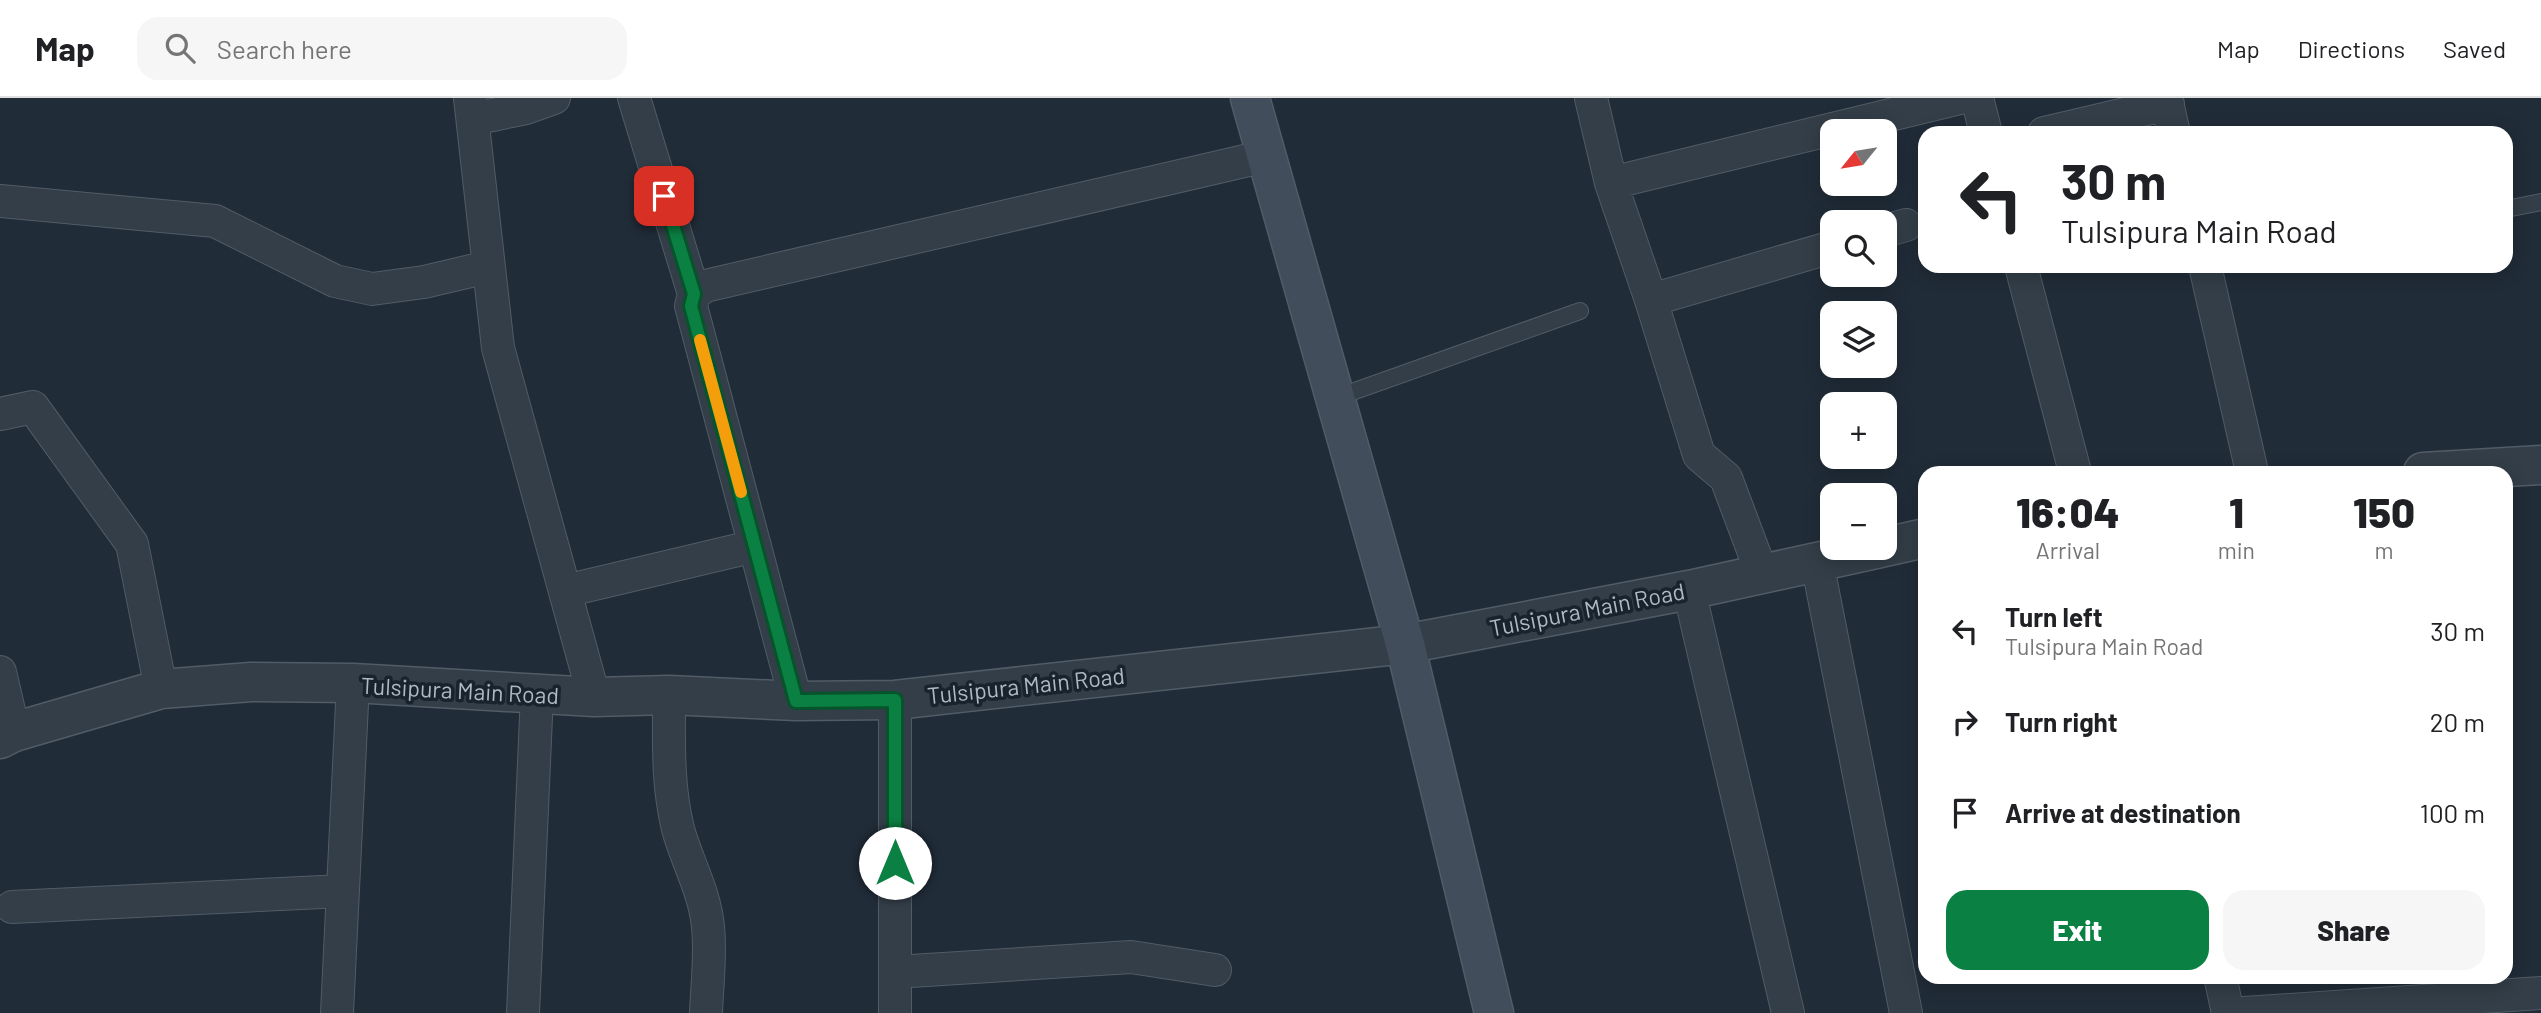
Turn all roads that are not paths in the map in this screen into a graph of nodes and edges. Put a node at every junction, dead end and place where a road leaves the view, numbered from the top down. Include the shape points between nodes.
1 (554, 98) edge
2 (634, 98) edge
3 (1250, 98) edge
4 (1591, 98) edge
5 (1960, 98) edge
6 (1977, 98) edge
7 (472, 109) edge
8 (2169, 112) edge
9 (1984, 126) edge
10 (2086, 126) edge
11 (1266, 156) junction
12 (1611, 183) junction
13 (0, 201) edge
14 (2541, 202) edge
15 (2513, 208) edge
16 (1820, 251) edge
17 (488, 267) junction
18 (2023, 273) edge
19 (2207, 273) edge
20 (694, 294) junction
21 (1651, 300) junction
22 (1580, 311) dead end
23 (1335, 398) junction
24 (0, 414) edge
25 (2541, 465) edge
26 (2073, 466) edge
27 (2251, 466) edge
28 (2513, 467) edge
29 (1918, 540) edge
30 (1897, 544) edge
31 (755, 546) junction
32 (1826, 560) edge
33 (1817, 562) junction
34 (1762, 574) junction
35 (1689, 590) junction
36 (565, 591) junction
37 (1405, 644) junction
38 (0, 672) edge
39 (353, 683) junction
40 (161, 690) junction
41 (537, 694) junction
42 (669, 695) junction
43 (594, 697) junction
44 (895, 700) junction
45 (796, 701) junction
46 (7, 735) edge
47 (343, 891) junction
48 (12, 907) dead end
49 (1215, 970) dead end
50 (895, 972) junction
51 (2222, 984) edge
52 (2541, 993) edge
53 (2302, 1011) edge
54 (337, 1013) edge
55 (523, 1013) edge
56 (706, 1013) edge
57 (895, 1013) edge
58 (1494, 1013) edge
59 (1788, 1013) edge
60 (1906, 1013) edge
61 (2228, 1013) edge
62 (2244, 1013) edge

1 - 7 street via 526,108
2 - 20 street
3 - 11 main road
4 - 12 street
5 - 12 street
6 - 9 street
7 - 17 street
8 - 10 street
11 - 20 street via 705,286
11 - 23 main road
12 - 21 street
13 - 17 street via 215,221 335,281 372,289
14 - 15 lane
16 - 21 street
17 - 36 street via 498,348
18 - 26 street
19 - 27 street
20 - 31 street via 691,306
21 - 34 street via 1699,455 1726,478
22 - 23 lane
23 - 37 main road
24 - 40 street via 33,407 132,544
25 - 28 street
29 - 30 street, Tulsipura Main Road
31 - 36 street
31 - 45 street
32 - 33 street, Tulsipura Main Road
33 - 34 street, Tulsipura Main Road
33 - 60 street
34 - 35 street, Tulsipura Main Road
35 - 37 street, Tulsipura Main Road
35 - 59 street
36 - 43 street
37 - 44 street, Tulsipura Main Road
37 - 58 main road
38 - 46 street
39 - 40 street, Tulsipura Main Road via 251,682
39 - 41 street, Tulsipura Main Road
39 - 47 street
40 - 46 street, Tulsipura Main Road
41 - 43 street, Tulsipura Main Road
41 - 55 street
42 - 43 street, Tulsipura Main Road
42 - 45 street, Tulsipura Main Road
42 - 56 street via 672,802 709,928
44 - 45 street, Tulsipura Main Road
44 - 50 street
47 - 48 street
47 - 54 street
49 - 50 street via 1131,957
50 - 57 street
51 - 61 street
52 - 53 street
53 - 62 street

